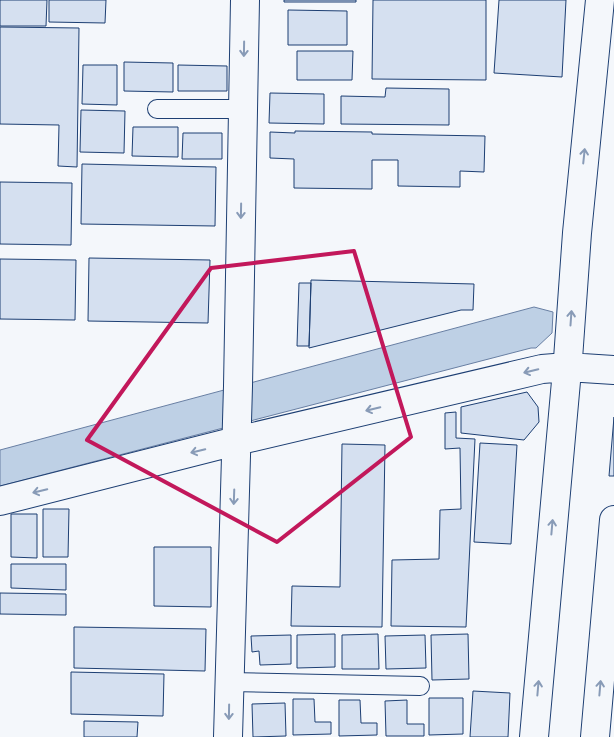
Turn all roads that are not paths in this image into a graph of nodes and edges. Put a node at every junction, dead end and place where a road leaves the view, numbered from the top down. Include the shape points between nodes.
1 (245, 0) edge
2 (600, 0) edge
3 (243, 109) junction
4 (157, 110) dead end
5 (567, 366) junction
6 (614, 370) edge
7 (236, 436) junction
8 (0, 501) edge
9 (614, 520) edge
10 (229, 682) junction
11 (420, 686) dead end
12 (228, 737) edge
13 (534, 737) edge
14 (595, 737) edge

1 -> 3 main road
5 -> 2 main road
3 - 4 lane
3 -> 7 main road
5 - 6 main road
5 -> 7 main road via 542,368
13 -> 5 main road
7 -> 8 main road
7 -> 10 main road
14 -> 9 main road
10 - 11 lane
10 -> 12 main road

